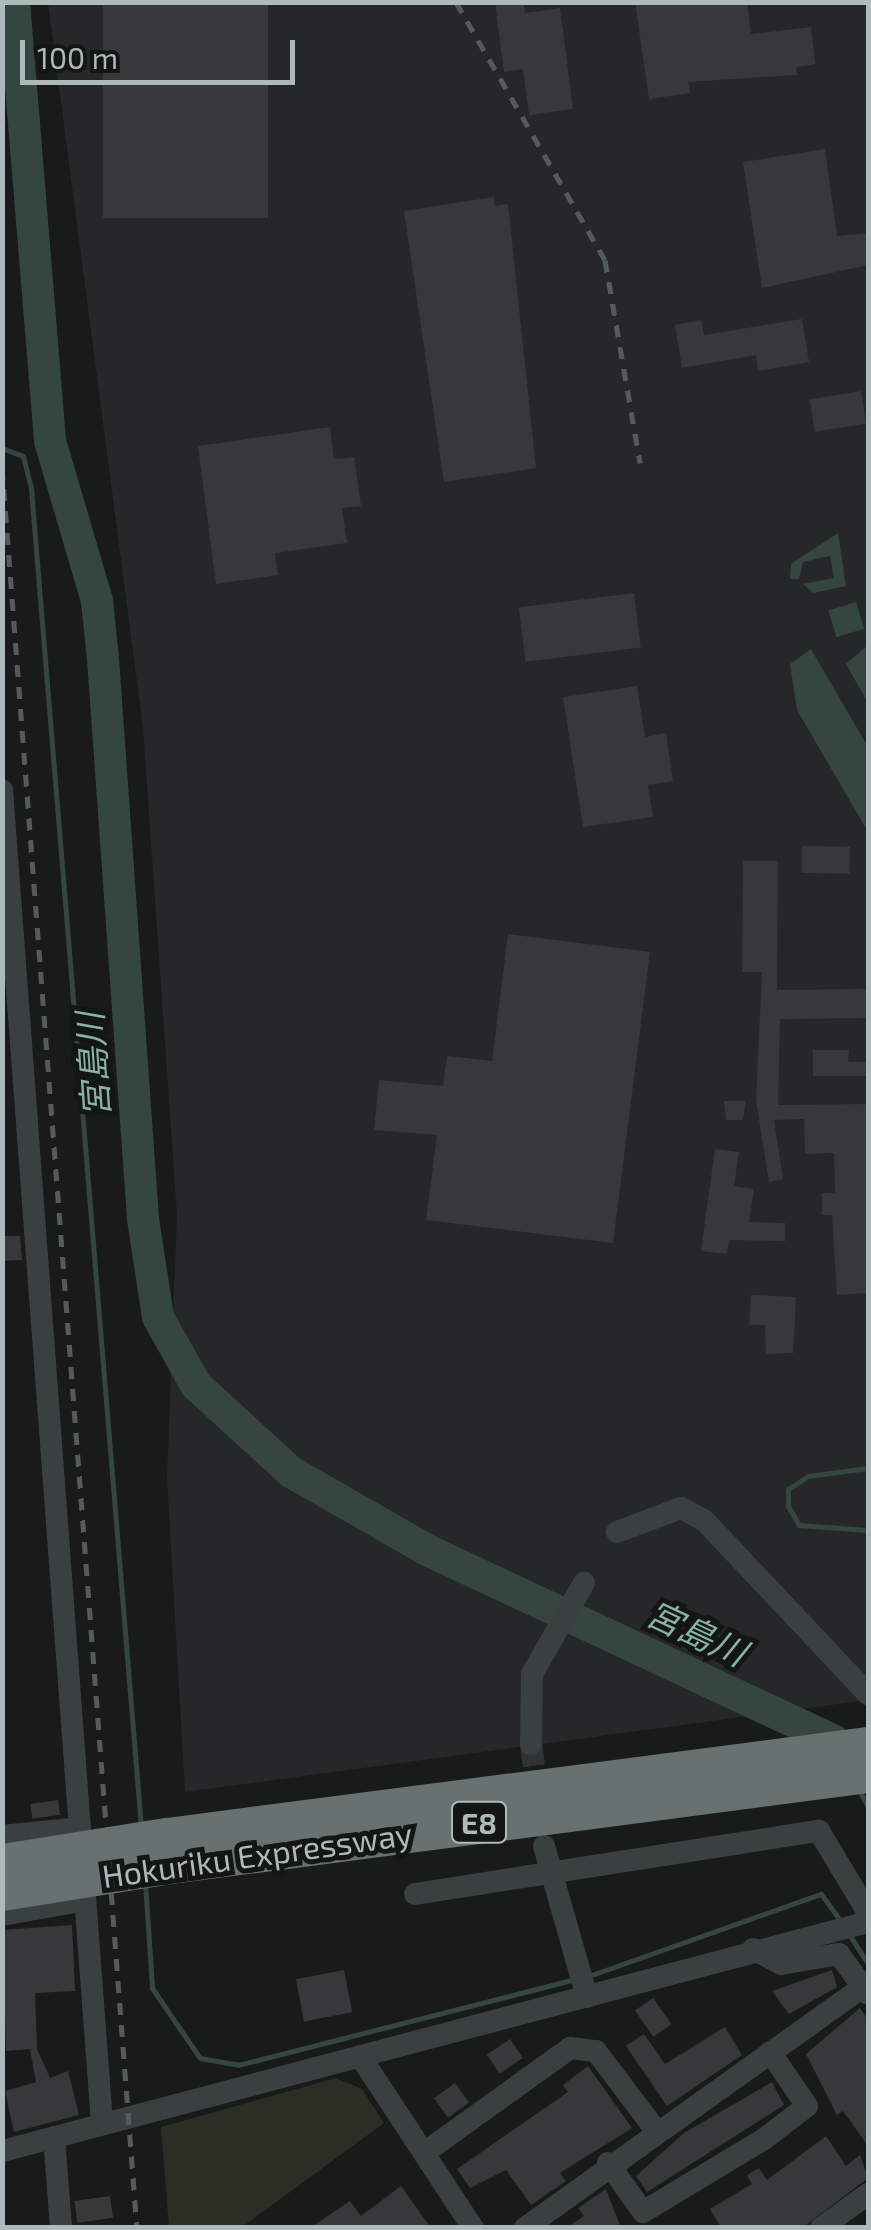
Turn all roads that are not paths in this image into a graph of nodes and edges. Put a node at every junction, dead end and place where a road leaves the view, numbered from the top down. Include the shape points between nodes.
1 (2, 790) edge
2 (12, 1039) edge
3 (617, 1532) dead end
4 (584, 1583) dead end
5 (868, 1694) edge
6 (531, 1744) tunnel mouth
7 (868, 1744) edge
8 (868, 1774) edge
9 (79, 1828) junction
10 (2, 1836) edge
11 (544, 1846) dead end
12 (169, 1850) junction
13 (2, 1861) edge
14 (555, 1874) junction
15 (2, 1893) edge
16 (414, 1894) dead end
17 (84, 1900) junction
18 (868, 1913) edge
19 (2, 1915) edge
20 (868, 1922) edge
21 (753, 1948) junction
22 (866, 1990) edge
23 (587, 1997) junction
24 (770, 2052) junction
25 (360, 2056) junction
26 (102, 2123) junction
27 (654, 2128) junction
28 (54, 2137) junction
29 (2, 2150) edge
30 (424, 2153) junction
31 (608, 2164) junction
32 (868, 2194) edge
33 (61, 2228) edge
34 (473, 2228) edge
35 (525, 2228) edge
36 (821, 2228) edge

1 - 2 street
2 - 9 street
3 - 5 street via 681,1508 704,1520
4 - 6 street via 532,1674
7 - 12 highway, Hokuriku Expressway / E8 via 762,1754
8 - 12 highway, Hokuriku Expressway / E8
9 - 10 street
9 - 17 street
11 - 14 street
12 - 13 highway, Hokuriku Expressway / E8, bridge
12 - 15 highway, Hokuriku Expressway / E8, bridge
14 - 16 street
14 - 18 street via 820,1831
14 - 23 street
17 - 19 street
17 - 26 street
20 - 21 street
21 - 22 street via 780,1964 838,1954
21 - 23 street
22 - 24 street
23 - 25 street
24 - 27 street
24 - 31 street via 807,2106 764,2138 643,2212
25 - 26 street
25 - 30 street
26 - 28 street
27 - 30 street via 596,2051 570,2048
27 - 31 street
28 - 29 street
28 - 33 street
30 - 34 street
31 - 35 street
32 - 36 street

